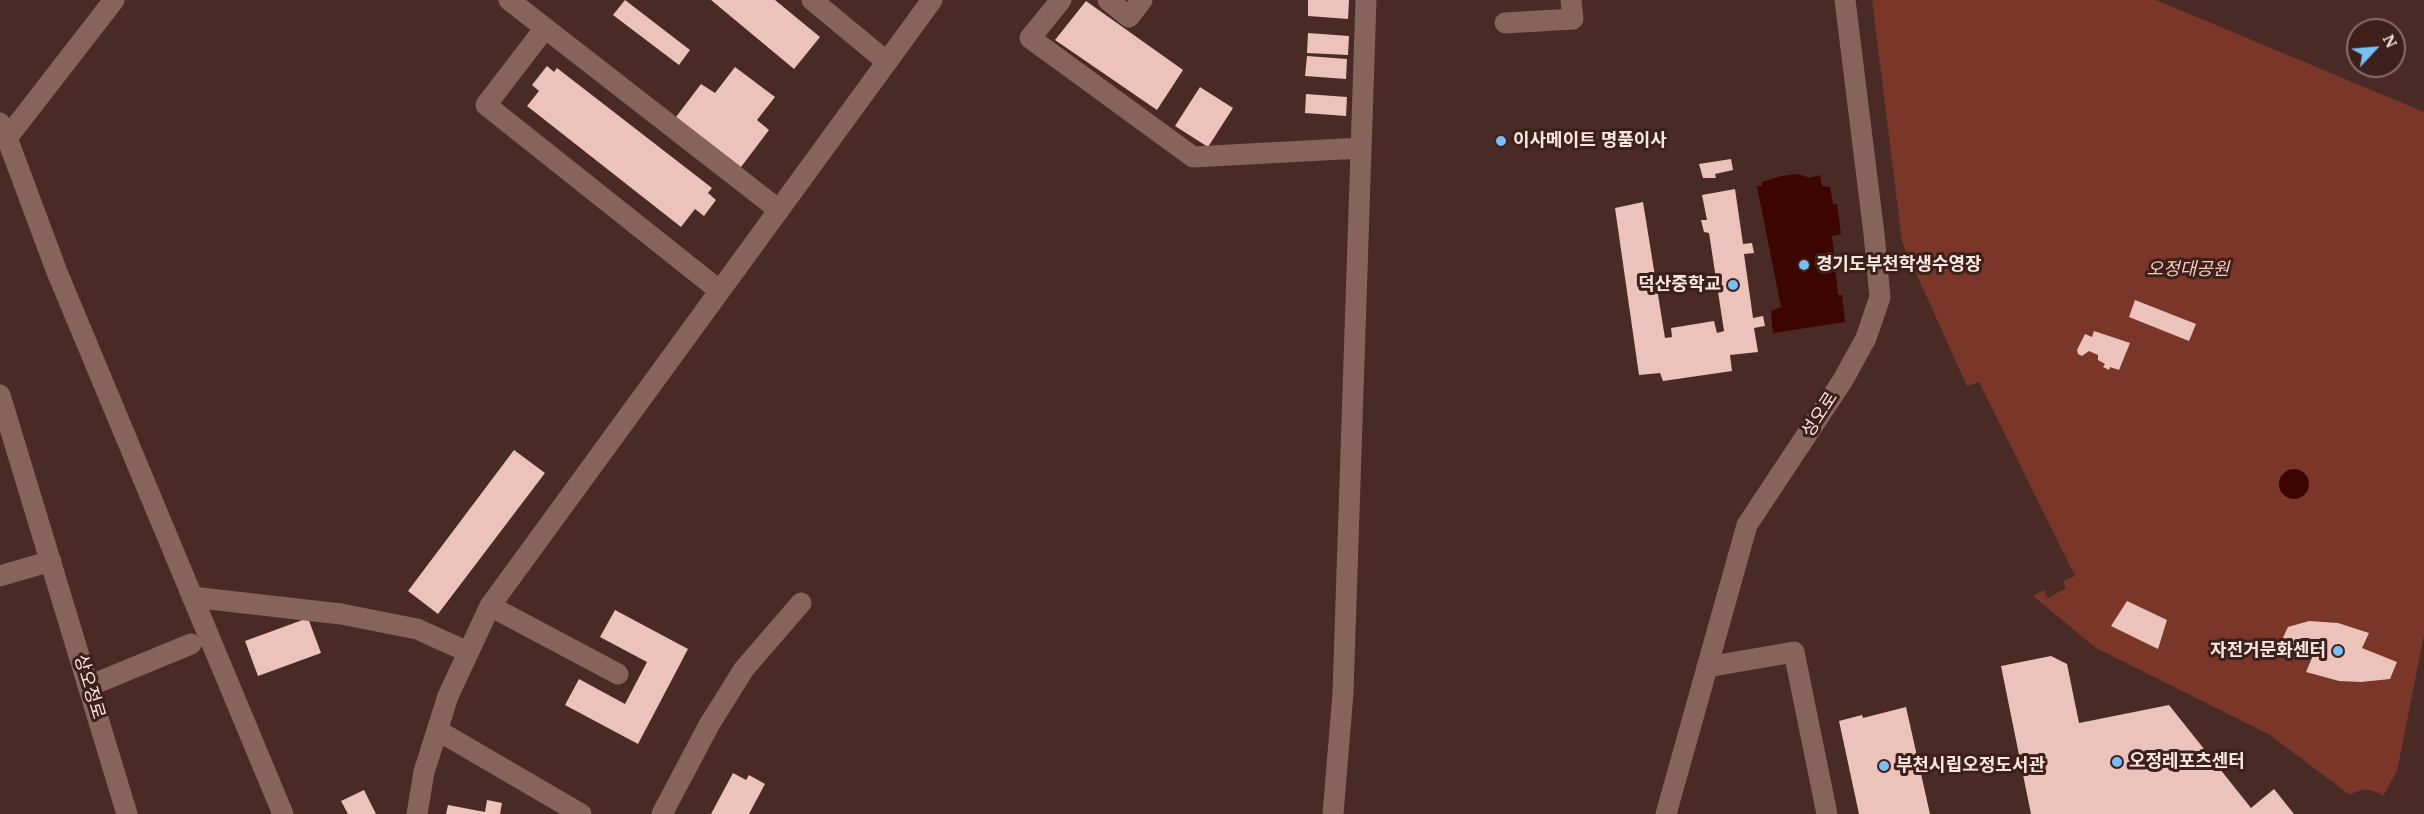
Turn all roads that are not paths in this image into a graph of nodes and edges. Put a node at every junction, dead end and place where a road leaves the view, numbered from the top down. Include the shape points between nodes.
1 (114, 0) edge
2 (509, 0) edge
3 (812, 0) edge
4 (932, 0) edge
5 (1061, 0) edge
6 (1108, 0) edge
7 (1142, 0) edge
8 (1366, 0) edge
9 (1571, 0) edge
10 (1845, 0) edge
11 (1505, 23) dead end
12 (545, 28) junction
13 (887, 62) junction
14 (4, 130) edge
15 (1361, 148) junction
16 (779, 210) junction
17 (720, 291) junction
18 (0, 395) edge
19 (51, 561) junction
20 (0, 576) edge
21 (192, 597) junction
22 (801, 603) dead end
23 (490, 606) junction
24 (190, 644) dead end
25 (468, 652) junction
26 (1707, 666) junction
27 (618, 675) dead end
28 (89, 686) junction
29 (438, 730) junction
30 (128, 814) edge
31 (283, 814) edge
32 (417, 814) edge
33 (581, 814) edge
34 (662, 814) edge
35 (1333, 814) edge
36 (1666, 814) edge
37 (1827, 814) edge

1 - 14 street
2 - 12 street
3 - 13 street
4 - 13 street
5 - 15 street via 1030,38 1193,158
6 - 7 street via 1129,17
8 - 15 street
9 - 11 street via 1573,19
10 - 26 street, 성오로 via 1880,297 1866,338 1843,380 1747,525
12 - 16 street
12 - 17 street via 486,105
13 - 16 street
14 - 21 street via 57,272
15 - 35 street via 1343,693
16 - 17 street
17 - 23 street
18 - 19 street, 상오정로
19 - 20 street
19 - 28 street, 상오정로
21 - 25 street via 341,614 417,629
21 - 31 street
22 - 34 street via 744,669
23 - 25 street
23 - 27 street
24 - 28 street
25 - 29 street
26 - 36 street, 성오로
26 - 37 street via 1794,652
28 - 30 street, 상오정로
29 - 32 street via 424,771
29 - 33 street

